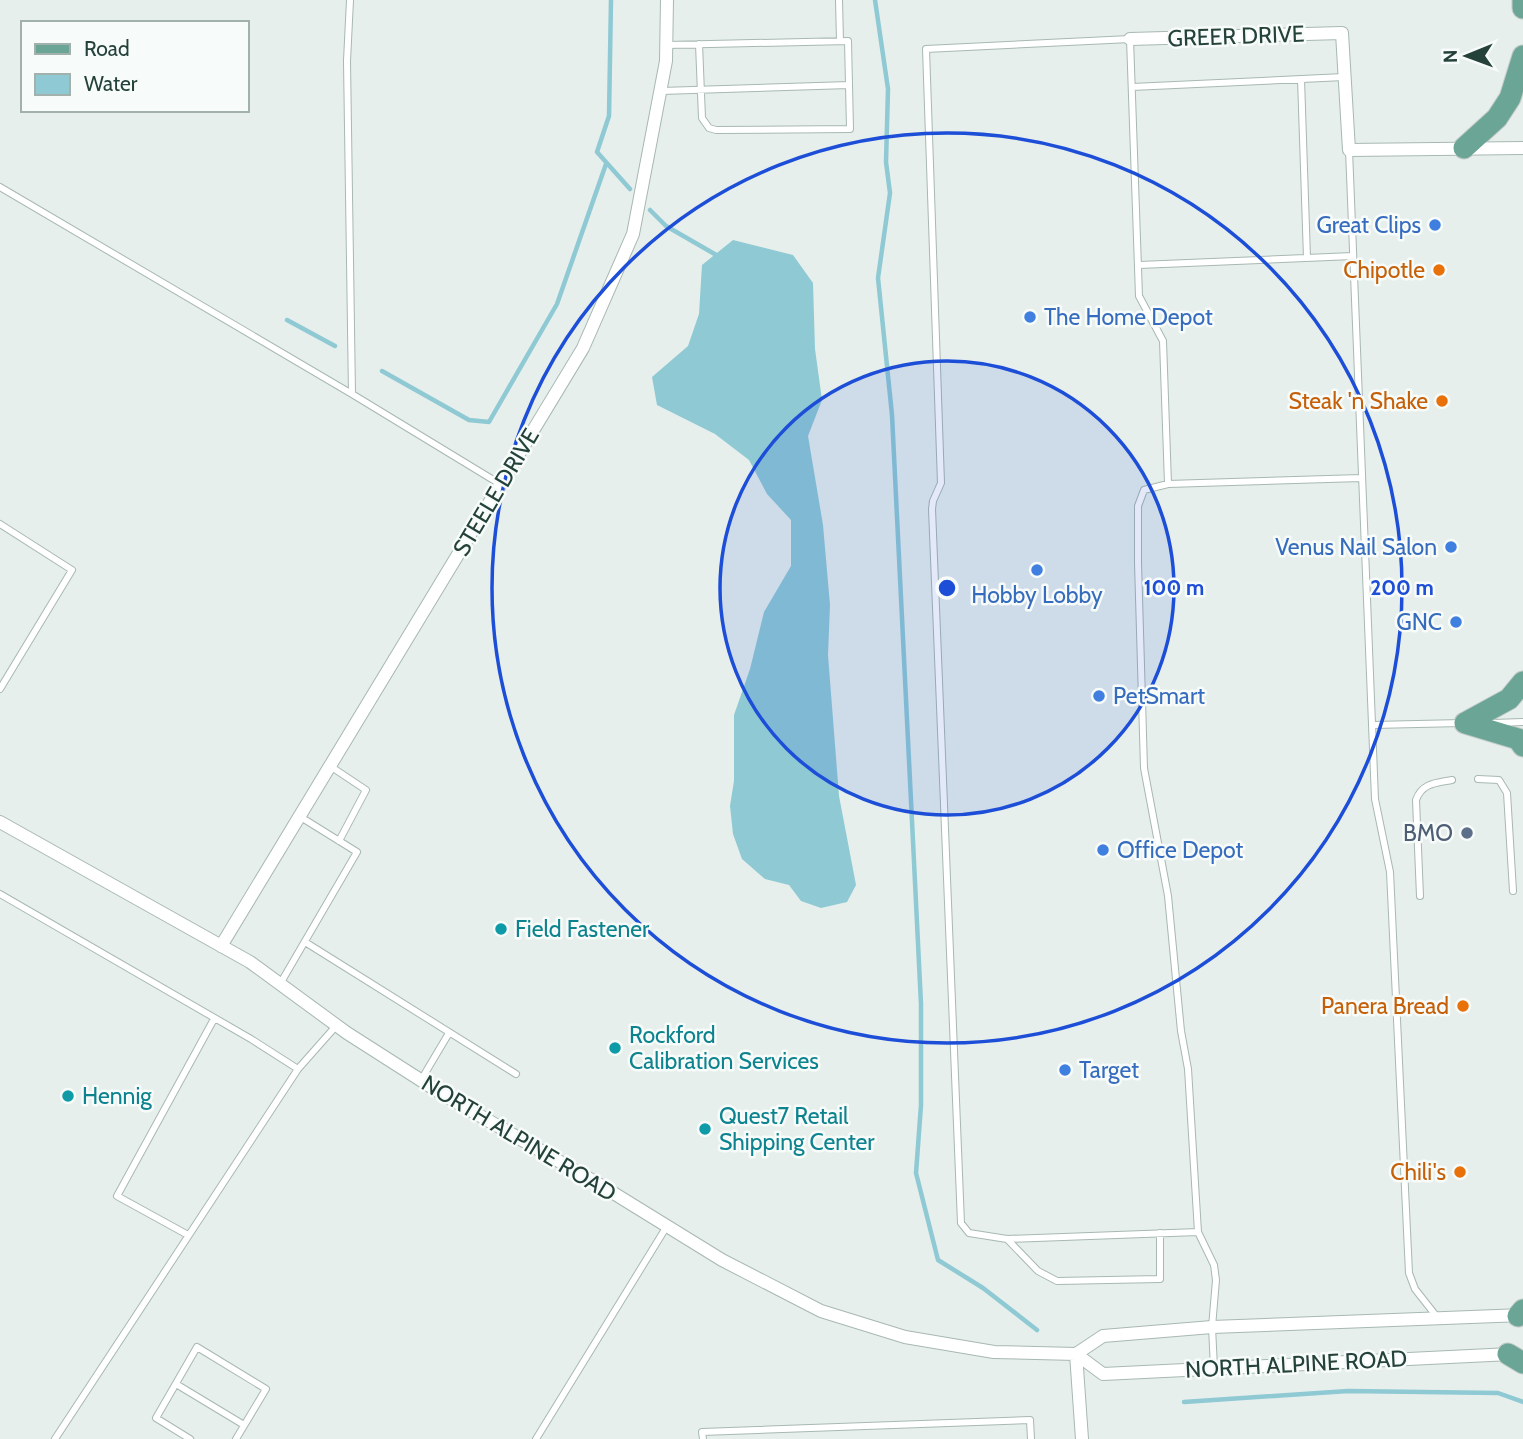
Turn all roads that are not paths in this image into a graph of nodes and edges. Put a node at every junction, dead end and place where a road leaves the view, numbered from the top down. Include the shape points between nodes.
1 (350, 0) edge
2 (667, 0) edge
3 (839, 0) edge
4 (1523, 0) edge
5 (1523, 8) edge
6 (1130, 39) junction
7 (840, 41) junction
8 (699, 44) junction
9 (667, 45) junction
10 (1523, 56) edge
11 (1344, 77) junction
12 (1301, 79) junction
13 (849, 85) junction
14 (1132, 88) junction
15 (701, 89) junction
16 (661, 91) junction
17 (1464, 148) junction
18 (1523, 148) edge
19 (1349, 150) junction
20 (0, 187) edge
21 (1353, 256) junction
22 (1307, 258) junction
23 (1139, 265) junction
24 (352, 394) junction
25 (1362, 478) junction
26 (500, 484) junction
27 (1168, 484) junction
28 (0, 524) edge
29 (1523, 682) edge
30 (0, 689) edge
31 (1523, 722) edge
32 (1465, 723) junction
33 (1373, 725) junction
34 (1523, 746) edge
35 (330, 766) junction
36 (1478, 779) dead end
37 (1452, 780) dead end
38 (299, 816) junction
39 (0, 822) edge
40 (339, 841) junction
41 (1513, 891) dead end
42 (0, 894) edge
43 (1420, 896) dead end
44 (304, 942) junction
45 (220, 946) junction
46 (280, 984) junction
47 (214, 1018) junction
48 (337, 1025) junction
49 (449, 1033) junction
50 (298, 1069) junction
51 (516, 1074) dead end
52 (421, 1080) junction
53 (667, 1226) junction
54 (1198, 1232) junction
55 (1160, 1233) junction
56 (188, 1235) junction
57 (1007, 1238) junction
58 (1521, 1314) edge
59 (1438, 1319) junction
60 (1212, 1328) junction
61 (1076, 1354) junction
62 (1518, 1357) edge
63 (1214, 1368) junction
64 (176, 1384) junction
65 (244, 1425) junction
66 (55, 1439) edge
67 (190, 1439) edge
68 (236, 1439) edge
69 (536, 1439) edge
70 (703, 1439) edge
71 (1031, 1439) edge
72 (1082, 1439) edge

1 - 24 lane
2 - 9 street, STEELE DRIVE
3 - 7 lane
4 - 5 main road
6 - 11 street, GREER DRIVE via 1342,33
6 - 14 lane
6 - 57 lane via 926,49 941,483 932,509 959,1213 969,1233
7 - 8 lane
7 - 13 lane via 848,41
8 - 9 lane
8 - 15 lane
9 - 16 street, STEELE DRIVE
10 - 17 main road via 1510,98 1497,118
11 - 12 lane
11 - 19 street
12 - 14 lane
12 - 22 lane
13 - 15 lane
13 - 15 lane via 849,129 716,130 704,124
14 - 23 lane
15 - 16 lane
16 - 26 street, STEELE DRIVE via 633,234 583,348
17 - 18 street
17 - 19 street
19 - 21 lane
20 - 24 lane
21 - 22 lane
21 - 25 lane
22 - 23 lane
23 - 27 lane via 1139,296 1163,341
24 - 26 lane
25 - 27 lane
25 - 33 lane
26 - 35 street, STEELE DRIVE
27 - 54 lane via 1144,489 1138,506 1144,768 1168,896 1188,1069
28 - 30 lane via 72,570
29 - 32 main road via 1509,699
31 - 32 lane
32 - 33 lane
32 - 34 main road via 1518,739
33 - 59 lane via 1375,799 1390,872 1409,1273
35 - 38 street, STEELE DRIVE
35 - 40 lane via 366,790
36 - 41 lane via 1499,780 1507,793
37 - 43 lane via 1425,786 1416,800
38 - 40 lane
38 - 45 street, STEELE DRIVE
39 - 45 street, NORTH ALPINE ROAD
40 - 44 lane via 357,852
42 - 47 lane
44 - 46 lane
44 - 49 lane
45 - 46 street, NORTH ALPINE ROAD
46 - 48 street, NORTH ALPINE ROAD
47 - 50 lane
47 - 56 lane via 117,1196
48 - 50 lane
48 - 52 street, NORTH ALPINE ROAD
49 - 51 lane
49 - 52 lane
50 - 56 lane
52 - 53 street, NORTH ALPINE ROAD
53 - 61 street, NORTH ALPINE ROAD via 821,1311 905,1337 994,1352
53 - 69 lane
54 - 55 lane
54 - 60 lane via 1214,1265
55 - 57 lane
55 - 57 lane via 1160,1279 1057,1281 1038,1271
56 - 66 lane
58 - 59 street, NORTH ALPINE ROAD
59 - 60 street, NORTH ALPINE ROAD
60 - 61 street, NORTH ALPINE ROAD via 1102,1336
60 - 63 lane
61 - 63 street, NORTH ALPINE ROAD via 1103,1374
61 - 72 street
62 - 63 street, NORTH ALPINE ROAD
64 - 65 lane
64 - 65 lane via 197,1347 266,1389
64 - 67 lane via 156,1418
65 - 68 lane
70 - 71 lane via 702,1433 1030,1420

